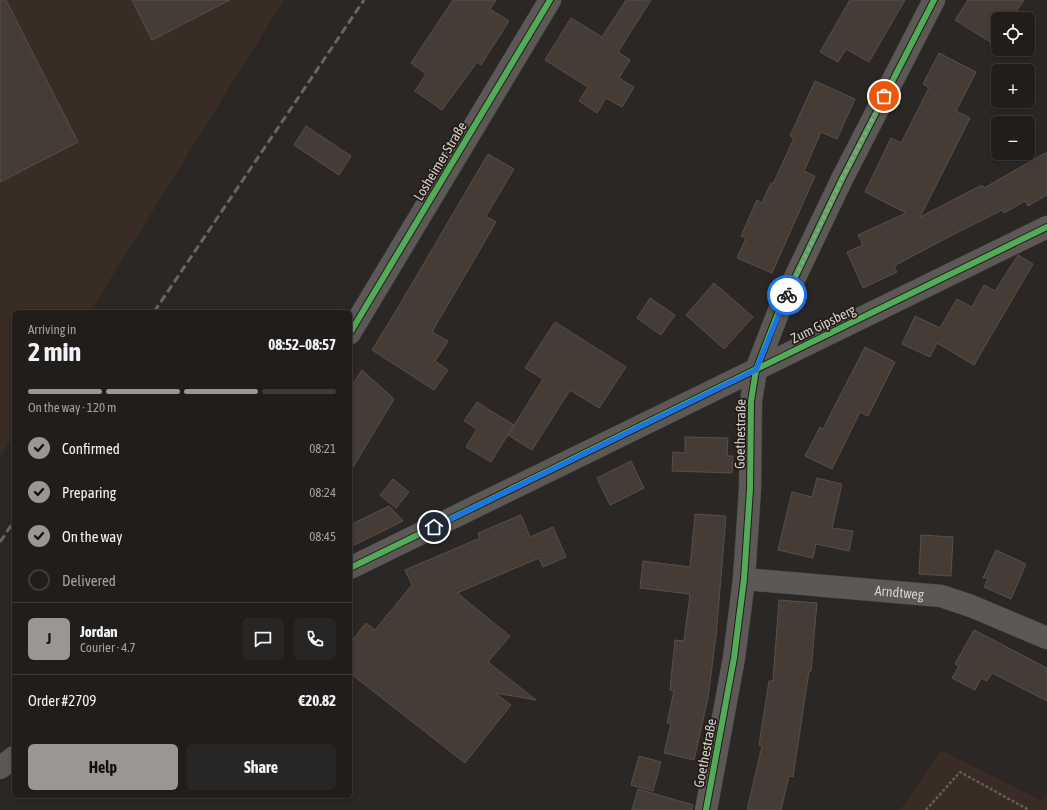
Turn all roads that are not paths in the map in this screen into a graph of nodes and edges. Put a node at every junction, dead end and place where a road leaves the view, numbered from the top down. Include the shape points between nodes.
1 (550, 0) edge
2 (934, 0) edge
3 (1047, 227) edge
4 (352, 330) edge
5 (756, 370) junction
6 (352, 567) edge
7 (744, 579) junction
8 (1047, 638) edge
9 (12, 759) edge
10 (0, 768) edge
11 (706, 810) edge

1 - 4 street, Losheimer Straße
2 - 5 street, Goethestraße via 842,179 778,313
3 - 5 street, Zum Gipsberg
5 - 6 street, Zum Gipsberg
5 - 7 street, Goethestraße via 751,401 750,489
7 - 8 street, Arndtweg via 941,596
7 - 11 street, Goethestraße via 734,658
9 - 10 street

